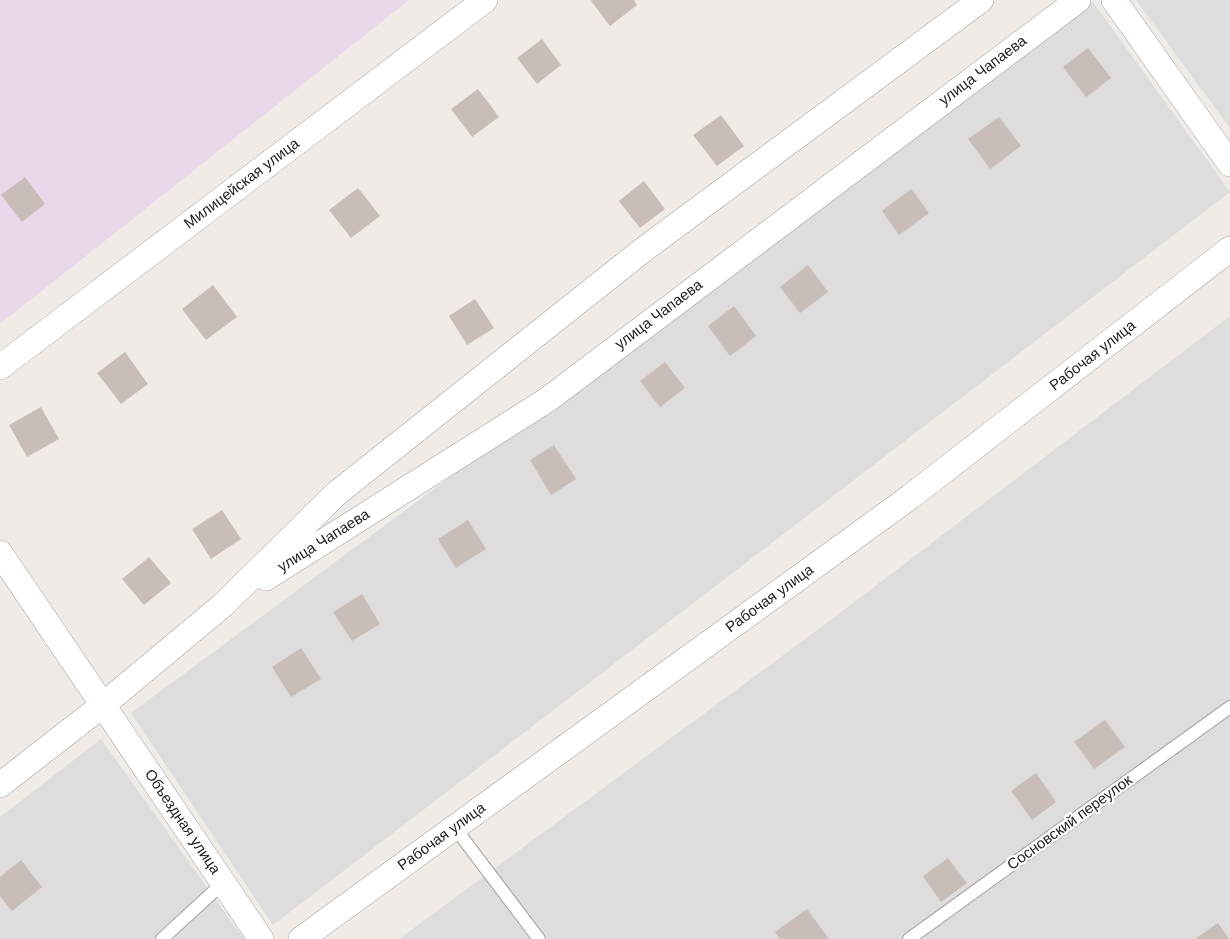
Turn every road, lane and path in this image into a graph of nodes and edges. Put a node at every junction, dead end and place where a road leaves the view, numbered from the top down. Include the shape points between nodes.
1 (485, 0) edge
2 (982, 0) edge
3 (1078, 0) edge
4 (1114, 0) edge
5 (1230, 164) edge
6 (1230, 249) edge
7 (0, 367) edge
8 (0, 553) edge
9 (223, 605) junction
10 (103, 705) junction
11 (1230, 707) edge
12 (0, 785) edge
13 (455, 828) junction
14 (223, 883) junction
15 (162, 939) edge
16 (261, 939) edge
17 (302, 939) edge
18 (539, 939) edge
19 (909, 939) edge

1 - 7 street, Милицейская улица
2 - 9 street, улица Чапаева via 643,250 338,493
3 - 9 street, улица Чапаева via 546,400
4 - 5 street
6 - 13 street, Рабочая улица via 910,497
8 - 10 street, Объездная улица
9 - 10 street, улица Чапаева
10 - 12 street, улица Чапаева
10 - 14 street, Объездная улица
11 - 19 lane, Сосновский переулок
13 - 17 street, Рабочая улица
13 - 18 lane
14 - 15 lane
14 - 16 street, Объездная улица

